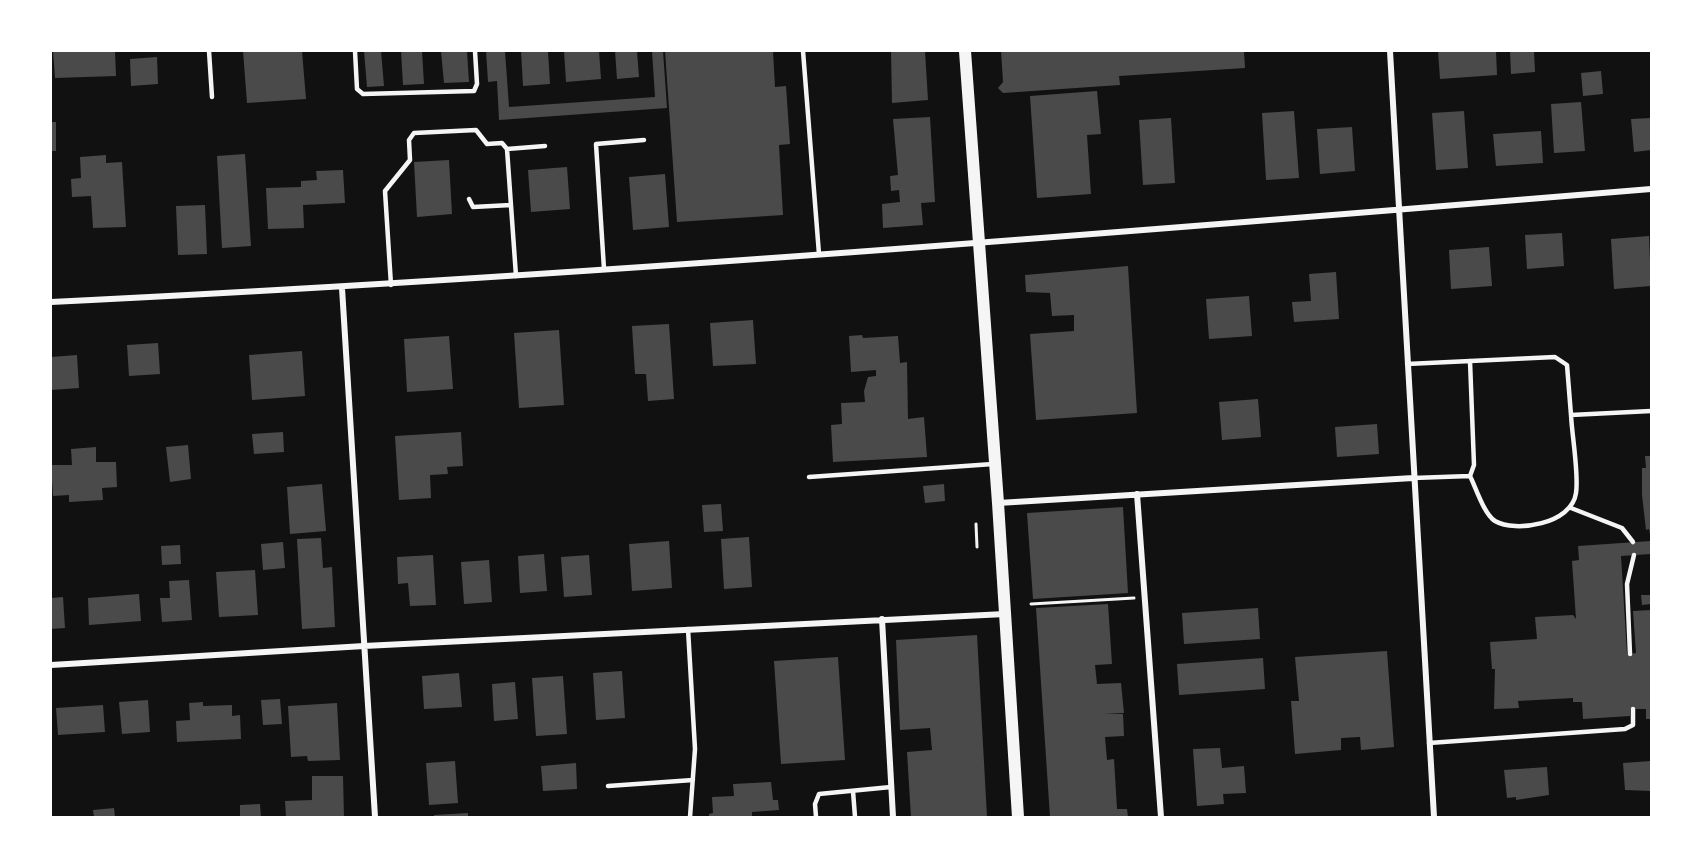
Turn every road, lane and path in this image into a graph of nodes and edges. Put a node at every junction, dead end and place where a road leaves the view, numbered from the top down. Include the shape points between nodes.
1 (209, 51) edge
2 (355, 51) edge
3 (475, 51) edge
4 (803, 51) edge
5 (965, 51) edge
6 (1390, 51) edge
7 (212, 97) dead end
8 (644, 140) dead end
9 (545, 146) dead end
10 (507, 149) junction
11 (1651, 189) edge
12 (469, 199) dead end
13 (511, 205) junction
14 (1398, 210) junction
15 (978, 243) junction
16 (819, 254) junction
17 (604, 269) junction
18 (516, 276) junction
19 (391, 285) junction
20 (342, 288) junction
21 (51, 302) edge
22 (1470, 361) junction
23 (1407, 364) junction
24 (1651, 411) edge
25 (1571, 415) junction
26 (995, 464) junction
27 (1470, 476) junction
28 (809, 477) dead end
29 (1413, 478) junction
30 (1137, 494) junction
31 (998, 503) junction
32 (1571, 508) junction
33 (976, 524) dead end
34 (1633, 542) dead end
35 (977, 547) dead end
36 (1634, 555) dead end
37 (1145, 597) junction
38 (1031, 604) dead end
39 (1005, 614) junction
40 (882, 619) junction
41 (688, 629) junction
42 (364, 646) junction
43 (1630, 654) dead end
44 (51, 665) edge
45 (1633, 709) dead end
46 (1430, 743) junction
47 (693, 780) junction
48 (609, 786) dead end
49 (891, 787) junction
50 (853, 791) junction
51 (375, 817) edge
52 (690, 817) edge
53 (816, 817) edge
54 (855, 817) edge
55 (893, 817) edge
56 (1018, 817) edge
57 (1161, 817) edge
58 (1434, 817) edge

1 - 7 lane
2 - 3 lane via 357,89 363,94 474,90
4 - 16 lane
5 - 15 main road
6 - 14 street
8 - 17 lane via 596,144
9 - 10 lane
10 - 13 lane
10 - 19 lane via 502,143 486,144 476,130 414,133 409,140 410,160 385,191
11 - 14 street
12 - 13 lane via 473,207
13 - 18 lane
14 - 15 street
14 - 23 street
15 - 16 street
15 - 26 main road
16 - 17 street
17 - 18 street
18 - 19 street
19 - 20 street
20 - 21 street
20 - 42 street
22 - 23 lane
22 - 25 lane via 1555,357 1567,365
22 - 27 lane via 1474,465
23 - 29 street
24 - 25 lane
25 - 32 lane via 1576,493
26 - 28 lane
26 - 31 main road
27 - 29 lane
27 - 32 lane via 1492,519 1504,525 1545,523
29 - 30 street
29 - 46 street
30 - 31 street
30 - 37 street
31 - 39 main road
32 - 34 lane via 1622,528
33 - 35 path
36 - 43 lane via 1627,584
37 - 38 path
37 - 57 street
39 - 40 street
39 - 56 main road
40 - 41 street
40 - 49 street
41 - 42 street
41 - 47 lane via 696,749
42 - 44 street
42 - 51 street
45 - 46 lane via 1634,725 1625,729
46 - 58 street
47 - 48 lane
47 - 52 lane
49 - 50 lane
49 - 55 street
50 - 53 lane via 819,794
50 - 54 lane

